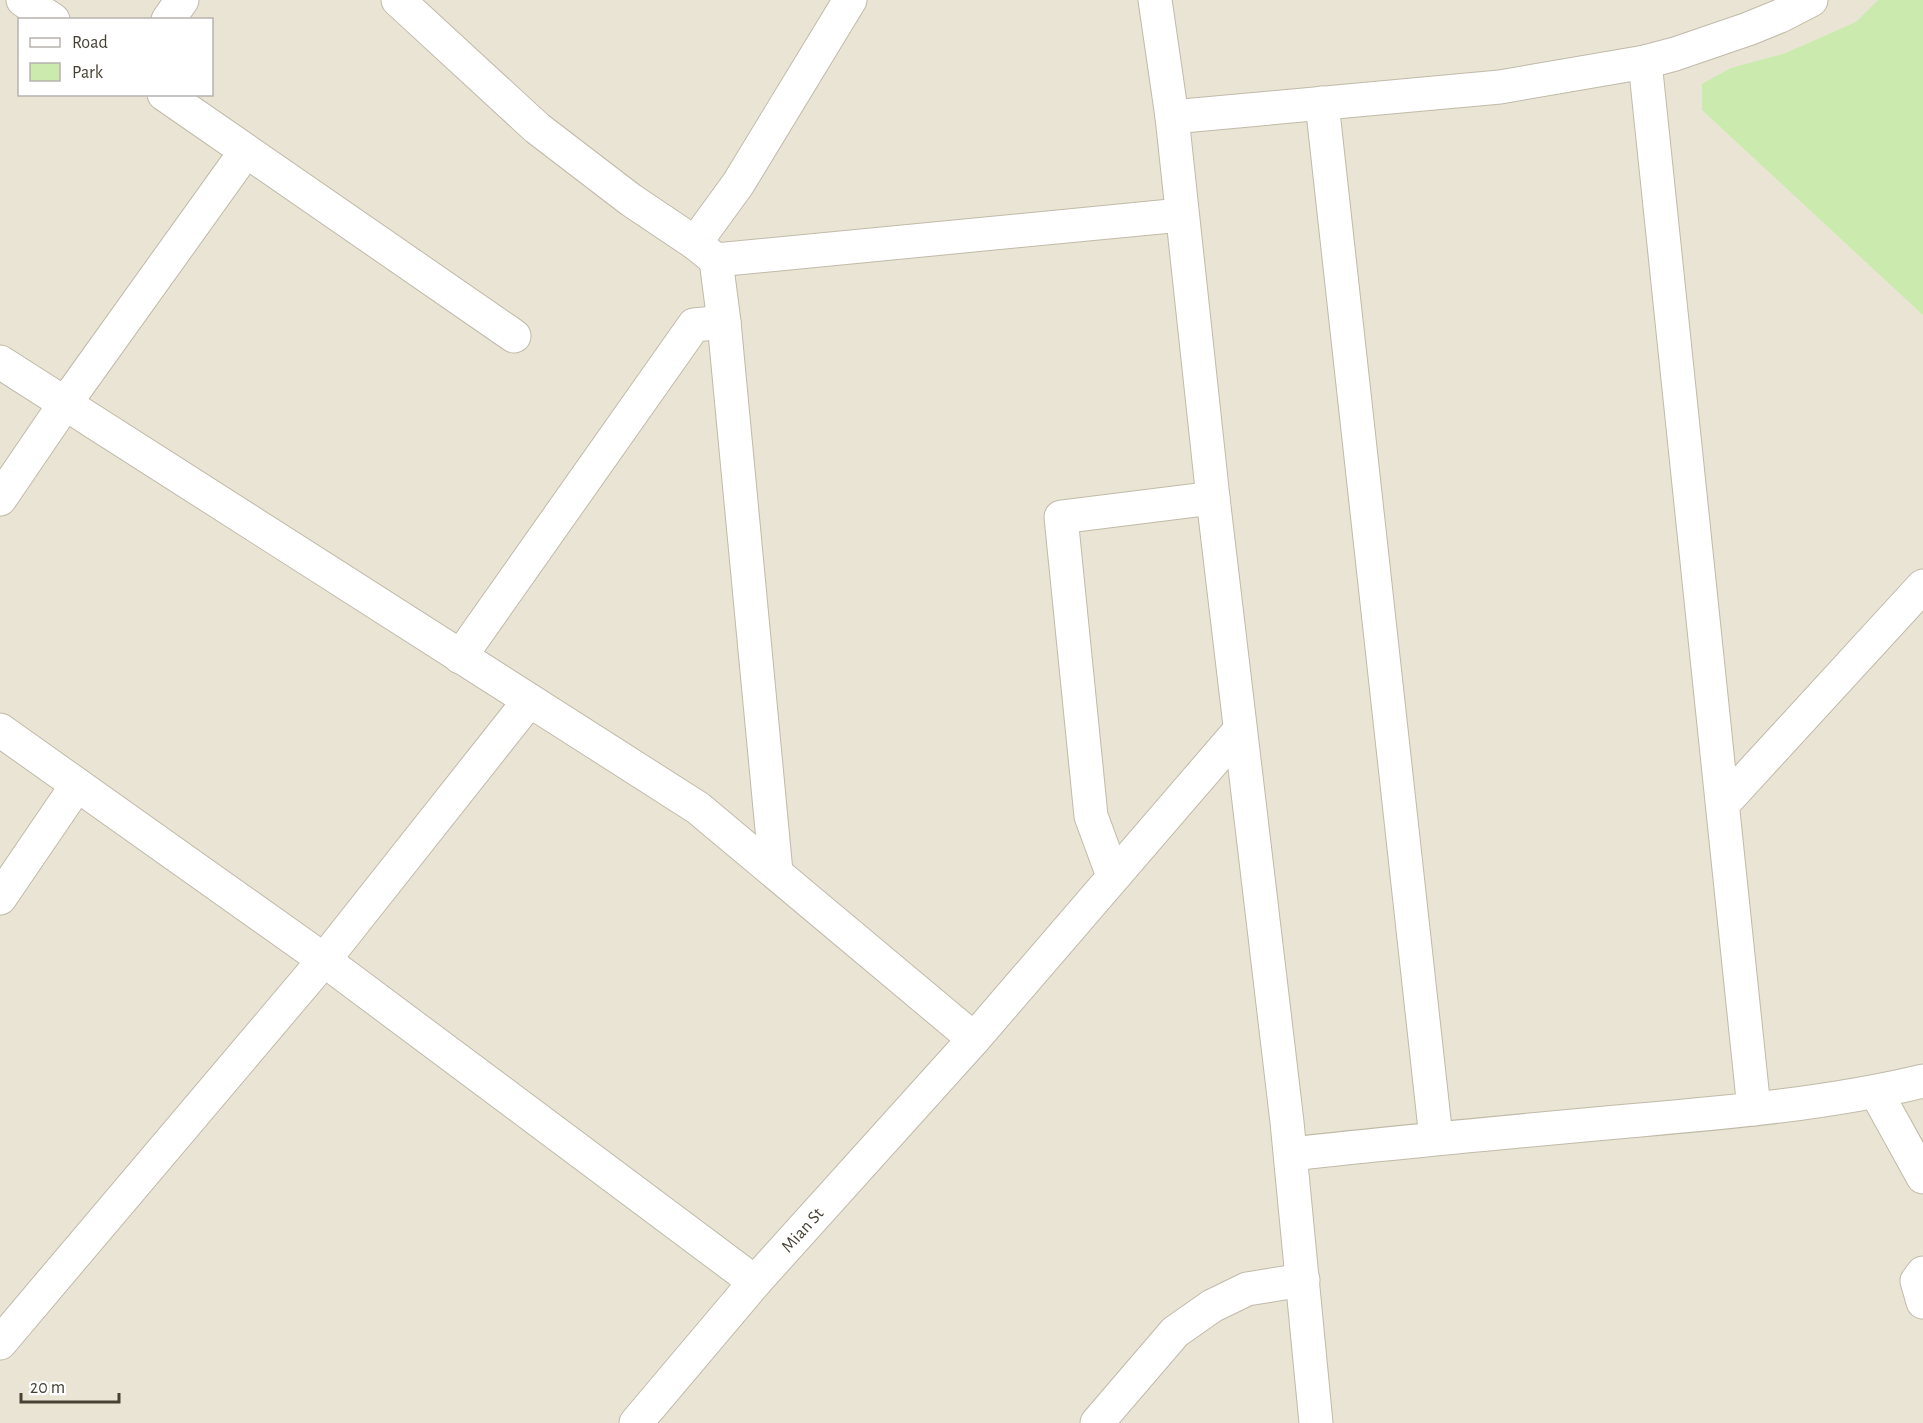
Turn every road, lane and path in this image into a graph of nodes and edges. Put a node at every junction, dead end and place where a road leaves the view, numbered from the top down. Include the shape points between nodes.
1 (23, 0) edge
2 (182, 0) edge
3 (398, 0) edge
4 (850, 0) edge
5 (1155, 0) edge
6 (1811, 0) edge
7 (49, 18) edge
8 (169, 18) edge
9 (1645, 62) junction
10 (167, 96) edge
11 (1322, 103) junction
12 (1172, 117) junction
13 (246, 152) junction
14 (1181, 215) junction
15 (706, 251) junction
16 (724, 322) junction
17 (514, 336) dead end
18 (0, 362) edge
19 (64, 405) junction
20 (1213, 498) junction
21 (0, 499) edge
22 (1923, 586) edge
23 (460, 657) junction
24 (529, 701) junction
25 (0, 730) edge
26 (1240, 730) junction
27 (77, 785) junction
28 (1723, 804) junction
29 (776, 872) junction
30 (1113, 876) junction
31 (0, 898) edge
32 (324, 960) junction
33 (974, 1039) junction
34 (1923, 1081) edge
35 (1876, 1092) junction
36 (1754, 1109) junction
37 (1436, 1138) junction
38 (1291, 1154) junction
39 (1923, 1177) edge
40 (1923, 1273) edge
41 (1303, 1280) junction
42 (755, 1282) junction
43 (1923, 1302) edge
44 (0, 1343) edge
45 (636, 1423) edge
46 (1097, 1423) edge
47 (1317, 1423) edge

1 - 7 street
2 - 8 street
3 - 15 street via 537,128
4 - 15 street via 738,184
5 - 12 street
6 - 9 street via 1748,29
9 - 11 street via 1500,87
9 - 28 street
10 - 13 street
11 - 12 street
11 - 37 street
12 - 14 street
13 - 17 street
13 - 19 street
14 - 15 street
14 - 20 street
15 - 16 street
16 - 23 street via 694,325
16 - 29 street
18 - 19 street
19 - 21 street
19 - 23 street
20 - 26 street
20 - 30 street via 1061,517 1091,816
22 - 28 street
23 - 24 street
24 - 29 street via 698,808
24 - 32 street
25 - 27 street
26 - 30 street, Mian St
26 - 38 street
27 - 31 street
27 - 32 street
28 - 36 street
29 - 33 street
30 - 33 street, Mian St
32 - 42 street
32 - 44 street
33 - 42 street, Mian St
34 - 35 street
35 - 36 street
35 - 39 street
36 - 37 street
37 - 38 street
38 - 41 street
40 - 43 street via 1917,1281
41 - 46 street via 1247,1289 1212,1306 1175,1332
41 - 47 street
42 - 45 street, Mian St

